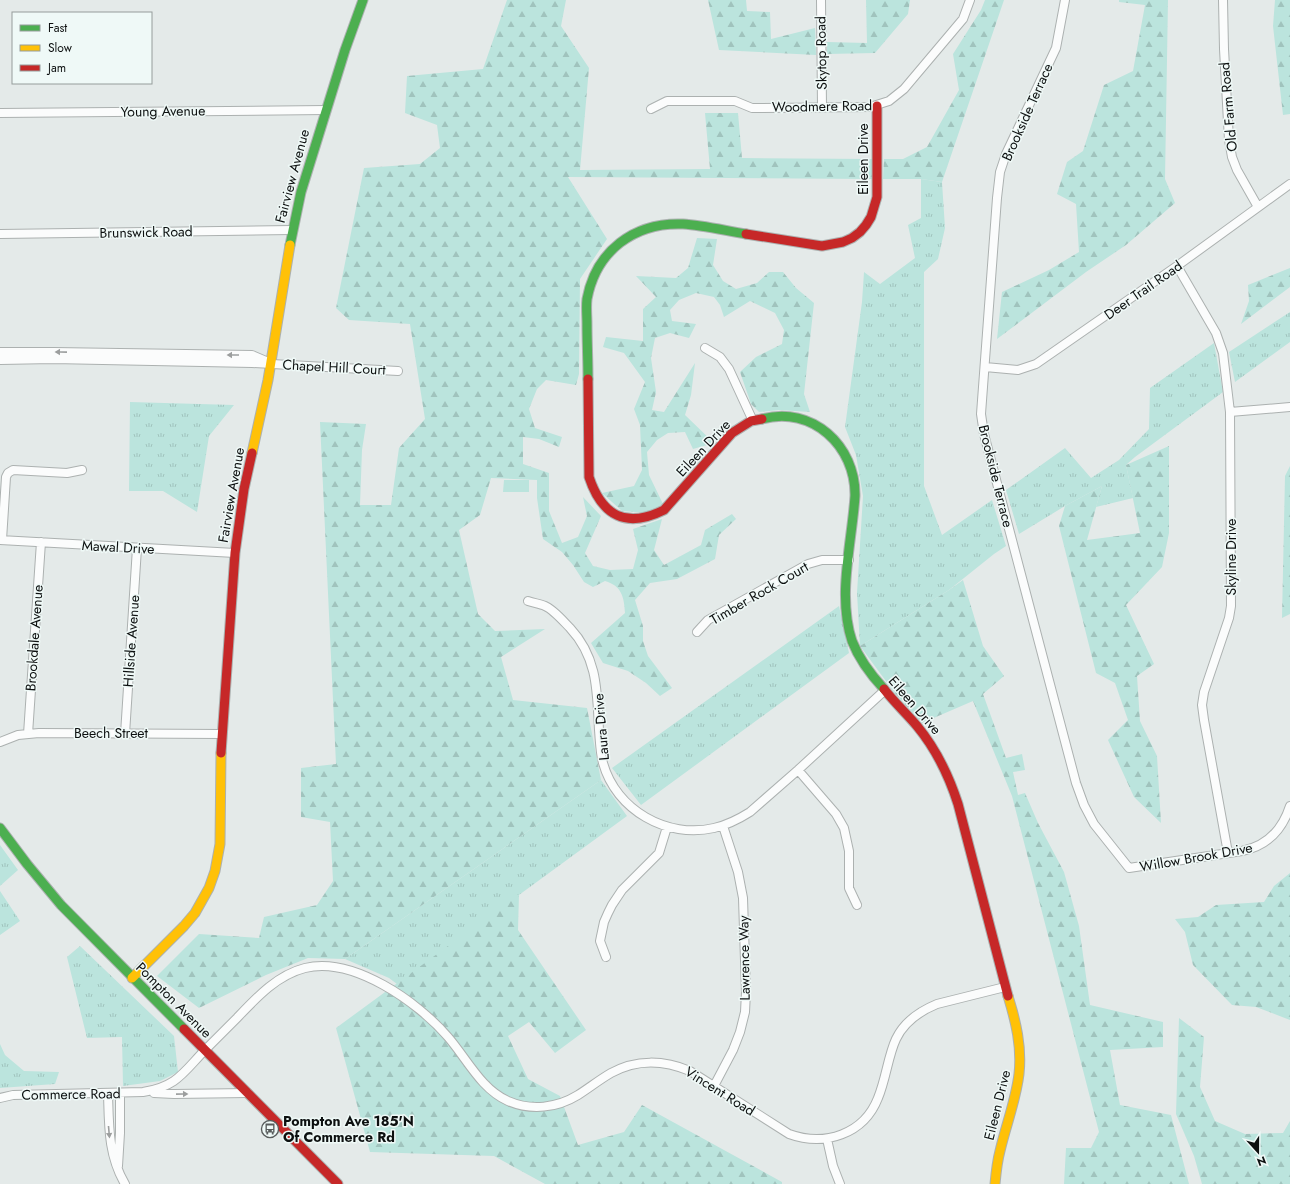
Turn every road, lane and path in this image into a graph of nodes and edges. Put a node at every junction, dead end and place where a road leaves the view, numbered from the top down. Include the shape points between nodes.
1 (363, 0) edge
2 (821, 0) edge
3 (970, 0) edge
4 (1065, 0) edge
5 (1223, 0) edge
6 (877, 106) junction
7 (822, 107) junction
8 (651, 109) dead end
9 (326, 110) junction
10 (0, 113) edge
11 (1290, 184) edge
12 (1258, 207) junction
13 (292, 230) junction
14 (0, 234) edge
15 (1177, 266) junction
16 (705, 348) dead end
17 (0, 352) edge
18 (76, 356) junction
19 (0, 360) edge
20 (270, 363) junction
21 (985, 367) junction
22 (398, 371) dead end
23 (1290, 407) edge
24 (1230, 412) junction
25 (753, 421) junction
26 (82, 470) dead end
27 (1, 540) edge
28 (41, 542) junction
29 (137, 548) junction
30 (235, 553) junction
31 (849, 560) junction
32 (528, 601) dead end
33 (697, 632) dead end
34 (884, 691) junction
35 (28, 734) junction
36 (125, 734) junction
37 (222, 734) junction
38 (0, 742) edge
39 (798, 770) junction
40 (1290, 806) edge
41 (723, 826) junction
42 (667, 827) junction
43 (0, 828) edge
44 (1228, 853) junction
45 (1129, 868) joint
46 (858, 905) dead end
47 (606, 957) dead end
48 (132, 978) junction
49 (1005, 987) junction
50 (205, 1050) junction
51 (714, 1086) junction
52 (143, 1092) junction
53 (108, 1093) junction
54 (120, 1093) junction
55 (248, 1093) junction
56 (0, 1098) edge
57 (828, 1139) junction
58 (118, 1169) junction
59 (125, 1184) edge
60 (338, 1184) edge
61 (840, 1184) edge
62 (995, 1184) edge

1 - 9 street, Fairview Avenue
2 - 7 street, Skytop Road
3 - 6 street, Woodmere Road via 963,19 904,89 889,101
4 - 21 street, Brookside Terrace via 1056,48 1000,172
5 - 12 street, Old Farm Road via 1229,140 1237,170
6 - 7 street, Woodmere Road
6 - 25 street, Eileen Drive via 876,204 867,225 850,239 836,245 822,246 684,224 658,225 633,234 618,244 599,265 591,282 586,310 589,471 596,496 608,510 619,517 632,520 658,514 726,439
7 - 8 street, Woodmere Road via 752,108 735,100 667,101
9 - 10 street, Young Avenue
9 - 13 street, Fairview Avenue
11 - 12 street, Deer Trail Road
12 - 15 street, Deer Trail Road
13 - 14 street, Brunswick Road
13 - 20 street, Fairview Avenue
15 - 21 street, Deer Trail Road via 1036,364 1018,370
15 - 24 street, Skyline Drive via 1216,333 1224,353
16 - 25 street via 720,357 729,369
18 -> 17 street
18 - 19 street
18 - 20 street, Chapel Hill Court
20 - 22 street, Chapel Hill Court
20 - 30 street, Fairview Avenue via 244,489
21 - 45 street, Brookside Terrace via 981,414 984,434 1076,783 1094,824
23 - 24 street
24 - 44 street, Skyline Drive via 1231,606 1202,705
25 - 31 street, Eileen Drive via 771,416 798,417 822,428 841,445 853,469 855,486
26 - 27 street via 67,474 13,470 8,473
27 - 28 street, Mawal Drive
28 - 29 street, Mawal Drive
28 - 35 street, Brookdale Avenue
29 - 30 street, Mawal Drive
29 - 36 street, Hillside Avenue
30 - 37 street, Fairview Avenue
31 - 33 street, Timber Rock Court via 822,560 808,564 708,620
31 - 34 street, Eileen Drive via 845,605 850,636 862,663
32 - 42 street, Laura Drive via 547,606 573,631 588,654 597,685 600,754 613,786 636,811
34 - 39 street, Laura Drive
34 - 49 street, Eileen Drive via 924,735 950,780
35 - 36 street, Beech Street
35 - 38 street, Beech Street
36 - 37 street, Beech Street
37 - 48 street, Fairview Avenue via 220,844 212,879 205,897 189,920
39 - 41 street, Laura Drive via 750,812
39 - 46 street via 834,810 844,828 848,843 849,888
40 - 44 street, Willow Brook Drive via 1283,824 1268,840 1249,850
41 - 42 street, Laura Drive via 697,830
41 - 51 street, Lawrence Way via 738,872 743,898 746,992 745,1012 739,1036
42 - 47 street via 660,854 622,890 608,913 600,941
43 - 48 street, Pompton Avenue via 60,905
44 - 45 street, Willow Brook Drive
48 - 50 street, Pompton Avenue
49 - 57 street, Vincent Road via 937,1004 911,1020 896,1040 871,1112 855,1127
49 - 62 street, Eileen Drive via 1019,1036 1020,1068 1017,1091 998,1159
50 - 51 street, Vincent Road via 258,997 278,981 306,968 327,966 370,979 409,1002 430,1018 488,1087 500,1097 515,1104 547,1107 563,1103 610,1073 645,1062 681,1067
50 - 52 street, Commerce Road via 175,1080 164,1087
50 - 55 street, Pompton Avenue
51 - 57 street, Vincent Road via 789,1134 804,1139
52 - 54 street, Commerce Road
52 -> 55 street, Commerce Road
53 - 54 street, Commerce Road
53 - 56 street, Commerce Road via 13,1095
53 -> 58 street via 111,1151
54 - 58 street
55 - 60 street, Pompton Avenue
57 - 61 street via 833,1166
58 - 59 street

